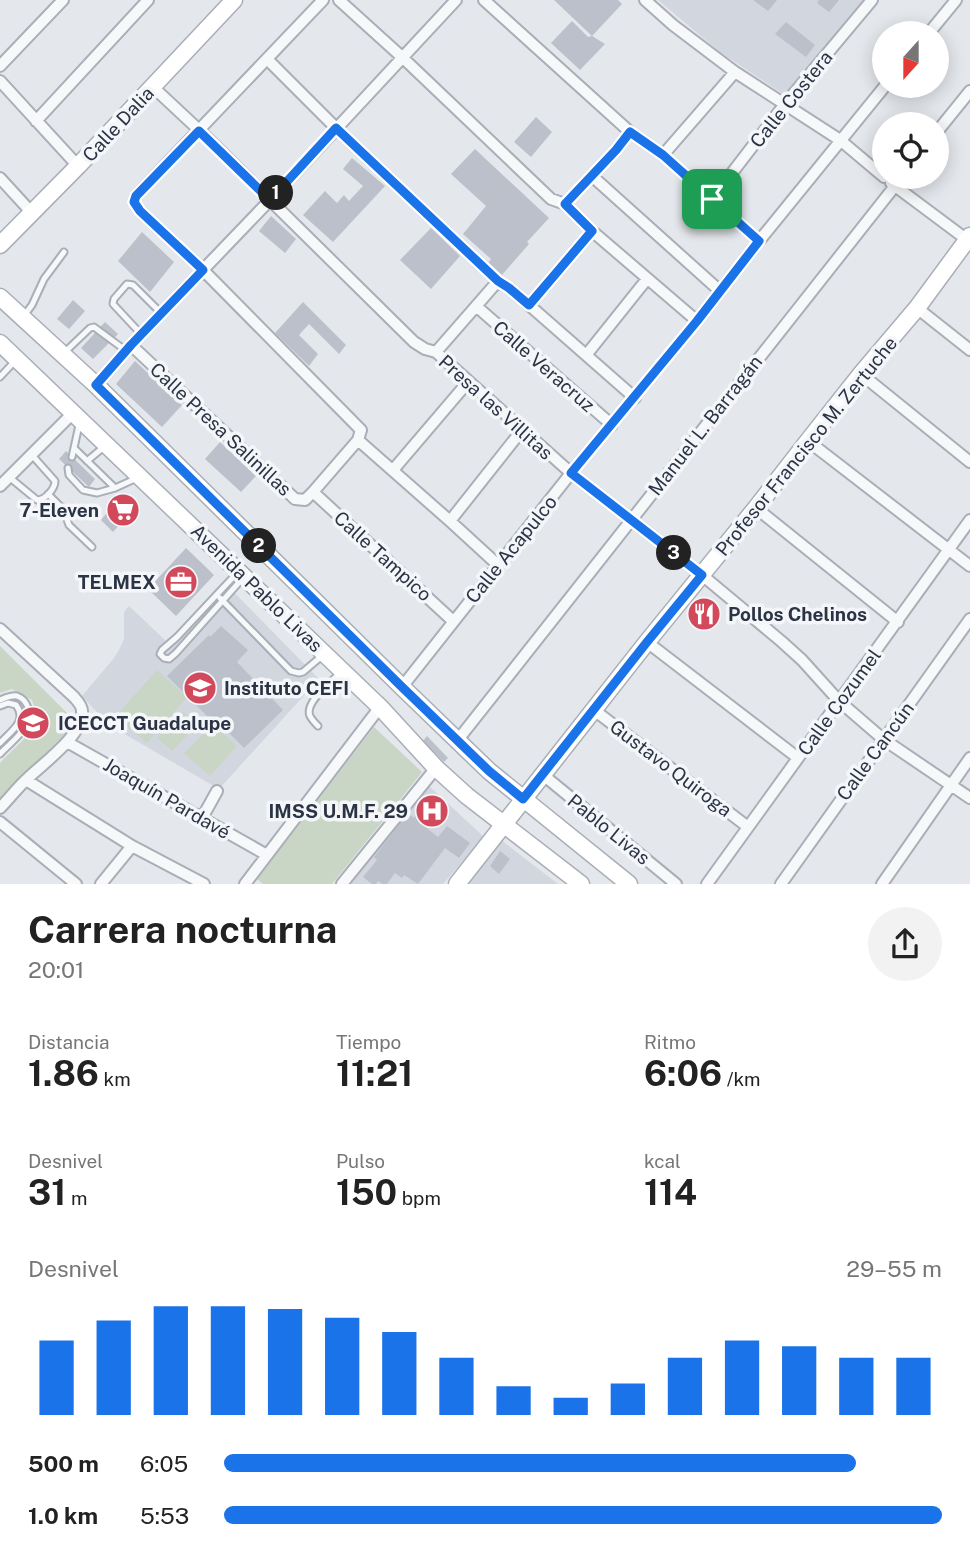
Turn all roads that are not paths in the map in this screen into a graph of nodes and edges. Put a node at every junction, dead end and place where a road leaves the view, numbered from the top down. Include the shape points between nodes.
1 (63, 0) edge
2 (148, 0) edge
3 (234, 0) edge
4 (323, 0) edge
5 (340, 0) edge
6 (456, 0) edge
7 (484, 0) edge
8 (645, 0) edge
9 (872, 0) edge
10 (957, 0) edge
11 (939, 21) edge
12 (403, 58) junction
13 (267, 59) junction
14 (0, 66) edge
15 (735, 72) junction
16 (0, 81) edge
17 (153, 87) junction
18 (970, 91) edge
19 (875, 98) edge
20 (785, 104) junction
21 (949, 117) edge
22 (36, 121) junction
23 (336, 128) junction
24 (199, 131) junction
25 (630, 132) junction
26 (840, 140) junction
27 (663, 155) junction
28 (78, 166) junction
29 (872, 167) edge
30 (592, 176) junction
31 (0, 178) edge
32 (892, 189) edge
33 (908, 189) edge
34 (712, 199) junction
35 (270, 200) junction
36 (565, 204) junction
37 (32, 213) junction
38 (592, 231) junction
39 (969, 240) edge
40 (759, 241) junction
41 (0, 245) edge
42 (64, 252) dead end
43 (203, 270) junction
44 (648, 279) junction
45 (498, 281) junction
46 (720, 291) junction
47 (0, 297) edge
48 (529, 305) junction
49 (476, 306) junction
50 (917, 308) junction
51 (161, 313) junction
52 (23, 318) junction
53 (697, 321) junction
54 (141, 334) junction
55 (0, 343) edge
56 (128, 348) junction
57 (970, 350) edge
58 (436, 352) junction
59 (63, 354) junction
60 (587, 354) junction
61 (17, 359) junction
62 (861, 374) junction
63 (0, 377) edge
64 (468, 382) junction
65 (96, 385) junction
66 (635, 398) junction
67 (77, 415) junction
68 (612, 425) junction
69 (522, 430) junction
70 (359, 435) junction
71 (808, 441) junction
72 (107, 444) junction
73 (74, 448) junction
74 (31, 454) junction
75 (72, 457) dead end
76 (88, 461) junction
77 (970, 462) edge
78 (68, 468) dead end
79 (393, 470) junction
80 (571, 473) junction
81 (141, 476) junction
82 (9, 477) junction
83 (0, 486) edge
84 (115, 488) junction
85 (313, 492) junction
86 (48, 494) junction
87 (756, 508) junction
88 (632, 520) junction
89 (970, 520) edge
90 (450, 521) junction
91 (92, 547) dead end
92 (948, 549) junction
93 (498, 565) junction
94 (970, 566) edge
95 (242, 574) junction
96 (702, 575) junction
97 (220, 598) junction
98 (970, 620) edge
99 (453, 621) junction
100 (898, 622) junction
101 (0, 629) edge
102 (647, 642) junction
103 (324, 653) junction
104 (342, 671) junction
105 (402, 687) junction
106 (0, 700) edge
107 (839, 701) junction
108 (0, 706) edge
109 (380, 707) junction
110 (594, 710) junction
111 (318, 726) dead end
112 (883, 738) junction
113 (457, 741) junction
114 (67, 742) junction
115 (0, 743) edge
116 (0, 754) edge
117 (797, 758) junction
118 (970, 758) edge
119 (436, 768) junction
120 (542, 774) junction
121 (26, 780) junction
122 (951, 785) junction
123 (217, 791) dead end
124 (970, 798) edge
125 (523, 799) junction
126 (0, 808) edge
127 (202, 818) junction
128 (0, 822) edge
129 (503, 825) junction
130 (748, 827) junction
131 (132, 846) junction
132 (267, 855) junction
133 (184, 874) junction
134 (76, 884) edge
135 (101, 884) edge
136 (176, 884) edge
137 (204, 884) edge
138 (245, 884) edge
139 (342, 884) edge
140 (457, 884) edge
141 (581, 884) edge
142 (629, 884) edge
143 (676, 884) edge
144 (707, 884) edge
145 (781, 884) edge
146 (882, 884) edge

1 - 14 street
2 - 22 street
3 - 17 main road, Calle Dalia
4 - 13 street
5 - 12 street
6 - 12 street
7 - 25 street
8 - 15 street
9 - 20 street, Calle Costera
10 - 11 street
12 - 23 street
12 - 36 street via 551,199
13 - 23 street, Calle Veracruz
13 - 24 street
15 - 20 street
15 - 27 street
16 - 22 street
17 - 24 street, Presa las Villitas
17 - 28 main road, Calle Dalia
18 - 21 street
19 - 26 street, Calle Acapulco
20 - 26 street
20 - 34 street, Calle Costera
22 - 28 street
23 - 35 street
23 - 45 street, Calle Veracruz
24 - 35 street, Presa las Villitas
24 - 43 street via 134,202
25 - 27 street
25 - 30 street
26 - 29 street
26 - 40 street, Calle Acapulco
27 - 34 street
28 - 37 main road, Calle Dalia
30 - 36 street
30 - 46 street
31 - 37 street
32 - 88 street, Manuel L. Barragán
33 - 39 street
34 - 40 street
35 - 43 street
35 - 58 street, Presa las Villitas via 414,342
36 - 38 street
37 - 41 main road, Calle Dalia
38 - 44 street
38 - 48 street
39 - 50 main road, Profesor Francisco M. Zertuche
40 - 46 street, Calle Acapulco
42 - 52 lane
43 - 51 street
43 - 70 street
44 - 53 street
44 - 60 street
45 - 48 street, Calle Veracruz
45 - 49 street
46 - 53 street, Calle Acapulco
47 - 52 main road, Avenida Pablo Livas
48 - 60 street, Calle Veracruz
49 - 58 street
49 - 68 street, Calle Veracruz
50 - 57 street
50 - 62 main road, Profesor Francisco M. Zertuche
51 - 54 street
51 - 54 lane via 127,284 113,304
52 - 59 main road, Avenida Pablo Livas
53 - 66 street, Calle Acapulco
54 - 56 street
55 - 61 main road, Avenida Pablo Livas
56 - 59 lane via 94,327
56 - 65 street
56 - 85 street, Calle Presa Salinillas via 295,499 304,500
58 - 64 street, Presa las Villitas
59 - 65 main road, Avenida Pablo Livas
60 - 66 street, Calle Veracruz
61 - 63 lane
61 - 67 main road, Avenida Pablo Livas
62 - 71 main road, Profesor Francisco M. Zertuche
62 - 77 street
64 - 69 street, Presa las Villitas
64 - 79 street
65 - 105 main road, Avenida Pablo Livas
66 - 68 street, Calle Acapulco
67 - 72 main road, Avenida Pablo Livas
67 - 73 lane
67 - 74 street
68 - 80 street, Calle Acapulco
69 - 80 street, Presa las Villitas
69 - 90 street
70 - 79 street
70 - 85 street
71 - 87 main road, Profesor Francisco M. Zertuche
71 - 92 street
72 - 76 lane
72 - 81 main road, Avenida Pablo Livas
73 - 75 lane
73 - 76 lane
74 - 82 street
74 - 86 lane via 55,481
76 - 84 lane
78 - 84 lane via 83,489 97,493
79 - 90 street
80 - 88 street, Presa las Villitas
80 - 93 street, Calle Acapulco
81 - 84 lane
81 - 95 main road, Avenida Pablo Livas
82 - 83 street
82 - 86 lane via 37,500
85 - 99 street, Calle Tampico
86 - 91 lane via 64,509 69,525
87 - 96 main road, Profesor Francisco M. Zertuche
87 - 100 street
88 - 96 street, Presa las Villitas
88 - 113 street, Manuel L. Barragán
89 - 92 street, Calle Cozumel
90 - 93 street
92 - 94 street
92 - 100 street, Calle Cozumel
93 - 99 street, Calle Acapulco
95 - 97 lane
95 - 103 main road, Avenida Pablo Livas
96 - 102 main road, Profesor Francisco M. Zertuche
96 - 107 street, Presa las Villitas via 795,654
97 - 97 lane via 162,650 160,654 169,659 176,653
97 - 103 lane via 291,671 303,672
98 - 112 street, Calle Cancún
99 - 105 street, Calle Acapulco
100 - 107 street, Calle Cozumel
101 - 114 street via 80,704 82,718
102 - 110 main road, Profesor Francisco M. Zertuche
102 - 117 street
103 - 104 main road, Avenida Pablo Livas
104 - 109 main road, Avenida Pablo Livas
104 - 111 lane via 312,702 310,716
105 - 113 main road, Avenida Pablo Livas
106 - 116 lane via 18,696 30,714 23,730
107 - 112 street, Presa las Villitas
107 - 117 street, Calle Cozumel
108 - 115 lane via 13,704 21,712 18,724
109 - 119 main road, Avenida Pablo Livas
109 - 132 street
110 - 120 main road, Profesor Francisco M. Zertuche
110 - 130 street, Gustavo Quiroga
112 - 122 street, Presa las Villitas
112 - 145 street, Calle Cancún
113 - 125 main road, Avenida Pablo Livas
114 - 121 street
114 - 127 street, Joaquín Pardavé
117 - 130 street, Calle Cozumel
118 - 122 street
119 - 129 main road, Avenida Pablo Livas
119 - 139 street
120 - 125 main road, Profesor Francisco M. Zertuche
120 - 143 street, Pablo Livas
121 - 126 street
121 - 131 street
122 - 124 street, Presa las Villitas
122 - 146 street
123 - 127 street
125 - 129 main road, Profesor Francisco M. Zertuche
125 - 142 main road, Avenida Pablo Livas
127 - 132 street, Joaquín Pardavé
128 - 134 street
129 - 140 main road, Profesor Francisco M. Zertuche
129 - 141 main road, Avenida Pablo Livas
130 - 144 street, Calle Cozumel
131 - 133 street
131 - 135 street
132 - 138 street
133 - 136 street
133 - 137 street

